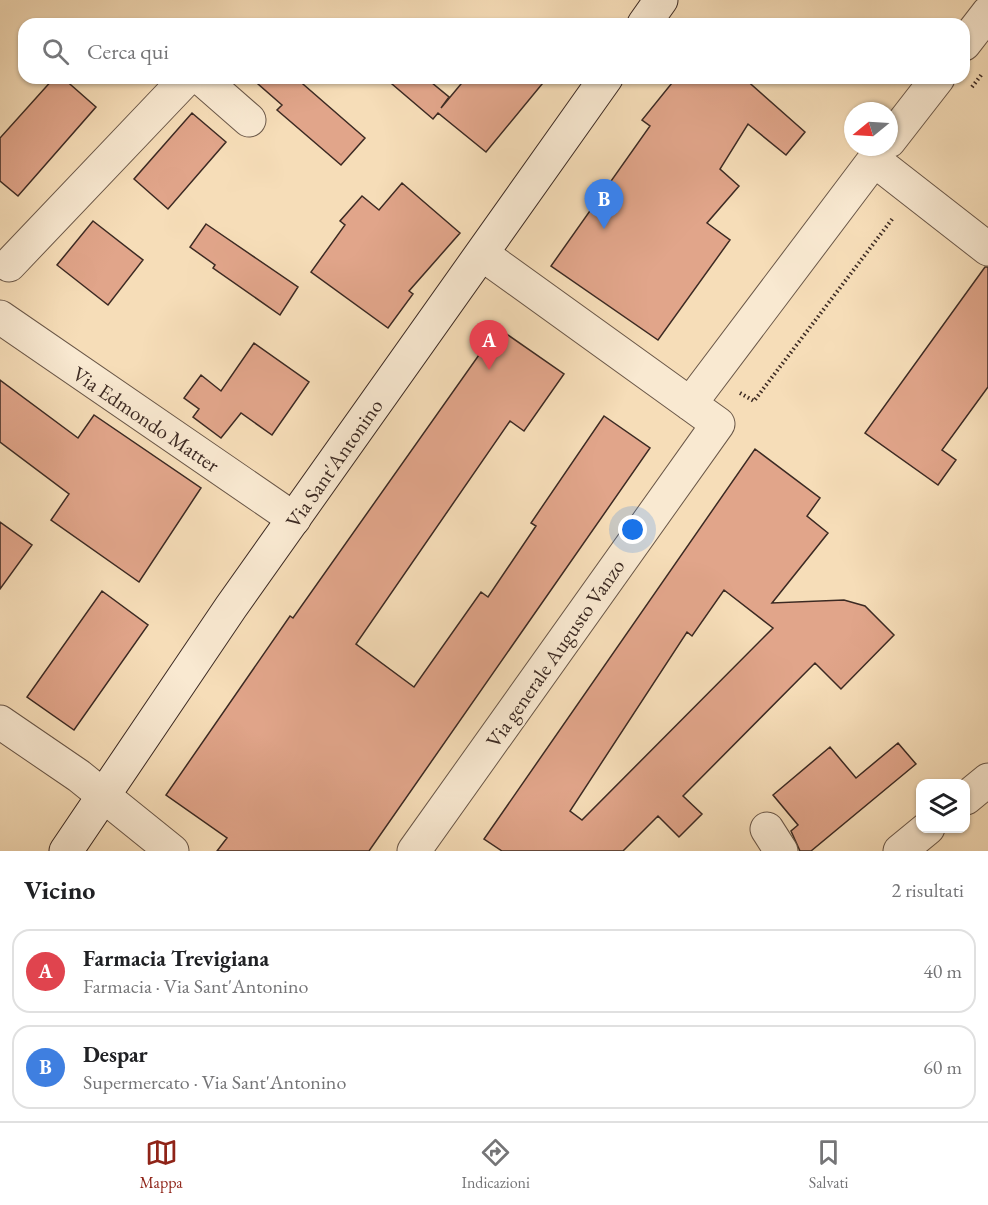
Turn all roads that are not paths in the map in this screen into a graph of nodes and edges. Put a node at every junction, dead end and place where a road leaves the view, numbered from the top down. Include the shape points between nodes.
1 (661, 0) edge
2 (988, 14) edge
3 (648, 18) edge
4 (970, 36) edge
5 (181, 84) edge
6 (208, 84) edge
7 (602, 84) edge
8 (933, 84) edge
9 (249, 120) dead end
10 (898, 129) edge
11 (877, 156) edge
12 (889, 156) edge
13 (988, 249) edge
14 (482, 254) junction
15 (3, 264) edge
16 (0, 317) edge
17 (690, 404) junction
18 (294, 519) junction
19 (0, 722) edge
20 (988, 780) edge
21 (103, 795) junction
22 (970, 795) edge
23 (922, 833) edge
24 (66, 851) edge
25 (172, 851) edge
26 (414, 851) edge
27 (900, 851) edge

1 - 3 street
2 - 4 street
5 - 15 street
6 - 9 street
7 - 14 street, Via Sant'Antonino
8 - 10 street
11 - 17 street
12 - 13 street
14 - 17 street
14 - 18 street, Via Sant'Antonino
16 - 18 street, Via Edmondo Matter
17 - 26 street, Via generale Augusto Vanzo via 718,424
18 - 21 street, Via Sant'Antonino
19 - 21 street
20 - 22 street
21 - 24 street, Via Sant'Antonino
21 - 25 street
23 - 27 street

